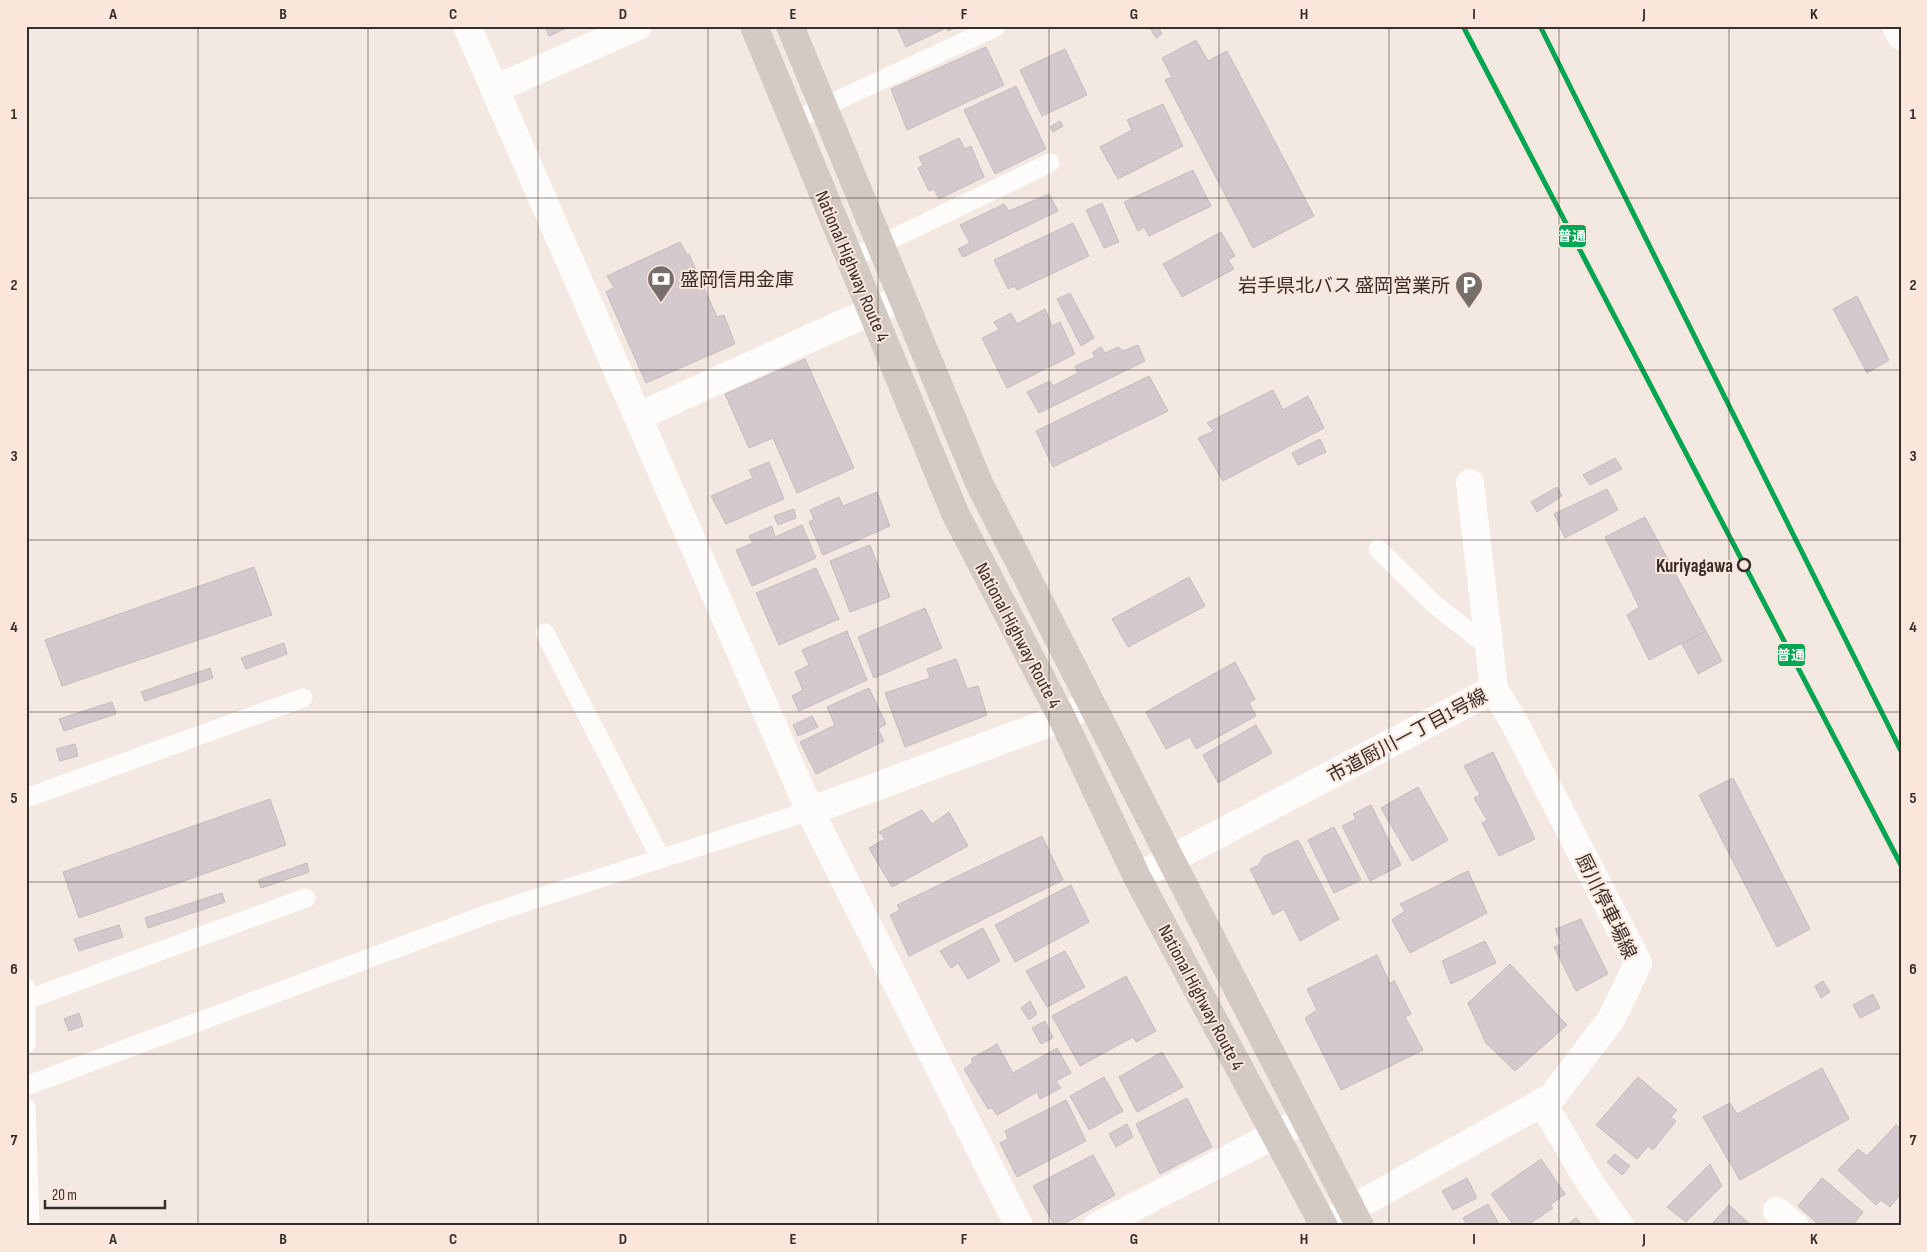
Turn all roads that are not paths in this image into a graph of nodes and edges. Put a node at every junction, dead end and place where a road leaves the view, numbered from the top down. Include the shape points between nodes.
1 (467, 26) edge
2 (638, 26) edge
3 (754, 26) edge
4 (790, 26) edge
5 (1896, 26) edge
6 (996, 27) edge
7 (1901, 36) edge
8 (495, 89) junction
9 (823, 107) junction
10 (793, 121) junction
11 (1050, 163) dead end
12 (880, 244) junction
13 (850, 258) junction
14 (901, 299) junction
15 (872, 311) junction
16 (638, 416) junction
17 (1470, 483) dead end
18 (1378, 549) dead end
19 (545, 633) dead end
20 (1489, 647) junction
21 (1494, 689) junction
22 (303, 698) dead end
23 (1092, 703) junction
24 (1062, 718) junction
25 (26, 798) edge
26 (810, 811) junction
27 (661, 859) junction
28 (1170, 860) junction
29 (1138, 877) junction
30 (306, 898) dead end
31 (27, 996) edge
32 (26, 1044) edge
33 (26, 1086) edge
34 (1542, 1102) junction
35 (26, 1108) edge
36 (1304, 1120) junction
37 (1276, 1135) junction
38 (1355, 1217) edge
39 (30, 1226) edge
40 (1019, 1226) edge
41 (1097, 1226) edge
42 (1324, 1226) edge
43 (1620, 1226) edge

1 - 8 street
2 - 8 street
3 - 10 highway, National Highway Route 4
4 - 9 highway, National Highway Route 4
5 - 7 street
6 - 9 lane
8 - 16 street
9 - 10 lane
9 - 12 highway, National Highway Route 4
10 - 13 highway, National Highway Route 4
11 - 12 lane
12 - 13 lane
12 - 14 highway, National Highway Route 4
13 - 15 highway, National Highway Route 4
14 - 15 street
14 - 23 highway, National Highway Route 4 via 979,482
15 - 16 street
15 - 24 highway, National Highway Route 4 via 955,514
16 - 26 street
17 - 20 street, 市道厨川一丁目1号線
18 - 20 lane via 1434,604
19 - 27 lane
20 - 21 street, 市道厨川一丁目1号線
21 - 28 street, 市道厨川一丁目1号線
21 - 34 street, 厨川停車場線 via 1638,963 1612,1018 1552,1097
22 - 25 lane
23 - 24 street
23 - 28 highway, National Highway Route 4
24 - 26 street
24 - 29 highway, National Highway Route 4
26 - 27 lane
26 - 40 street
27 - 33 lane via 491,913
28 - 29 street, 市道厨川一丁目1号線
28 - 36 highway, National Highway Route 4
29 - 37 highway, National Highway Route 4
30 - 31 lane
31 - 32 lane
34 - 38 street, 厨川停車場線
34 - 43 street
35 - 39 lane
36 - 37 street
36 - 38 highway, National Highway Route 4
37 - 41 street
37 - 42 highway, National Highway Route 4
38 - 42 street, 厨川停車場線

